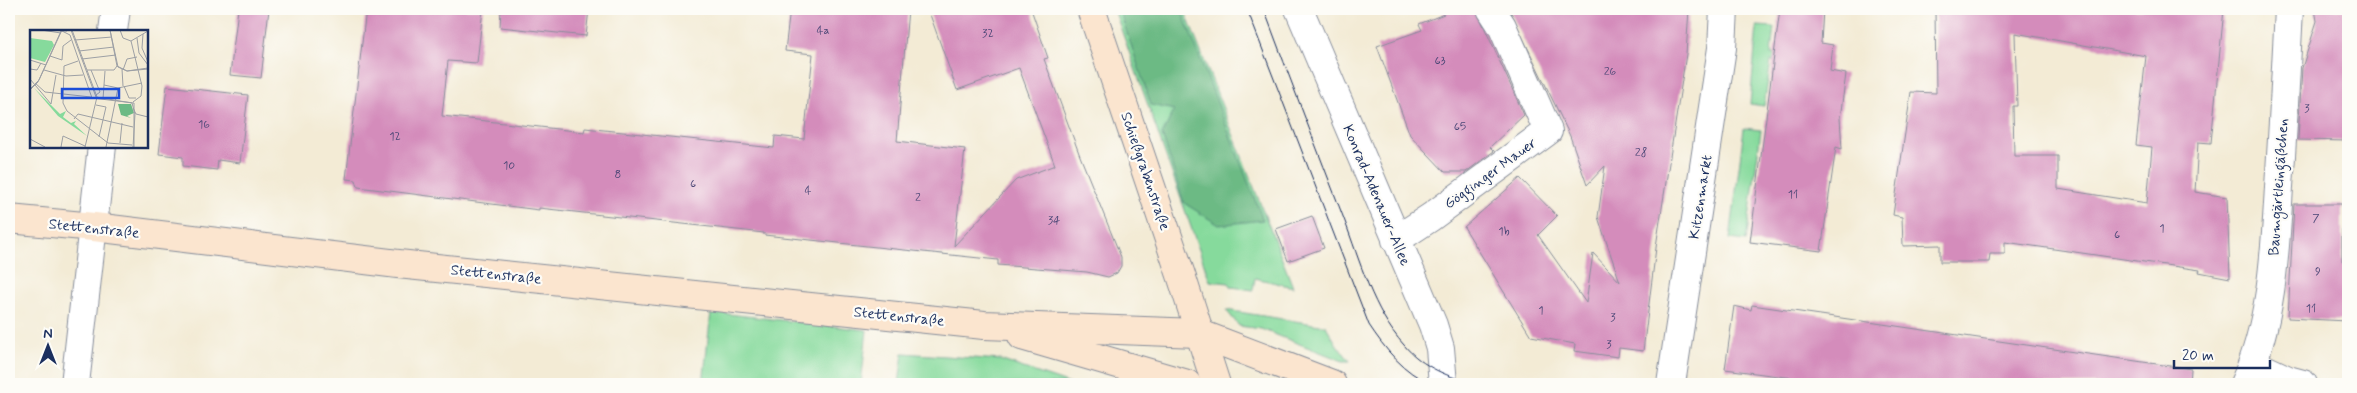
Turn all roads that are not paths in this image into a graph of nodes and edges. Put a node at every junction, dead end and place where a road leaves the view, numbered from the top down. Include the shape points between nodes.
1 (116, 9) edge
2 (1090, 9) edge
3 (1299, 9) edge
4 (1491, 9) edge
5 (1724, 9) edge
6 (2289, 9) edge
7 (113, 30) edge
8 (102, 148) edge
9 (9, 219) edge
10 (94, 227) junction
11 (1396, 240) junction
12 (984, 325) junction
13 (1198, 333) junction
14 (2249, 374) edge
15 (75, 384) edge
16 (1187, 384) edge
17 (1216, 384) edge
18 (1332, 384) edge
19 (1442, 384) edge
20 (1671, 384) edge
21 (2303, 384) edge

1 - 7 street
2 - 13 street, Schießgrabenstraße
3 - 11 street, Konrad-Adenauer-Allee
4 - 11 street, Gögginger Mauer via 1502,26 1548,131
5 - 20 street, Kitzenmarkt via 1720,66
6 - 14 street, Baumgärtleingäßchen via 2268,310
8 - 10 street
9 - 10 street, Stettenstraße
10 - 12 street, Stettenstraße via 398,264
10 - 15 street
11 - 19 street, Konrad-Adenauer-Allee via 1433,325 1440,348
12 - 13 street, Stettenstraße
12 - 16 street, Stettenstraße
13 - 17 street, Schießgrabenstraße
13 - 18 street, Stettenstraße
14 - 21 street

